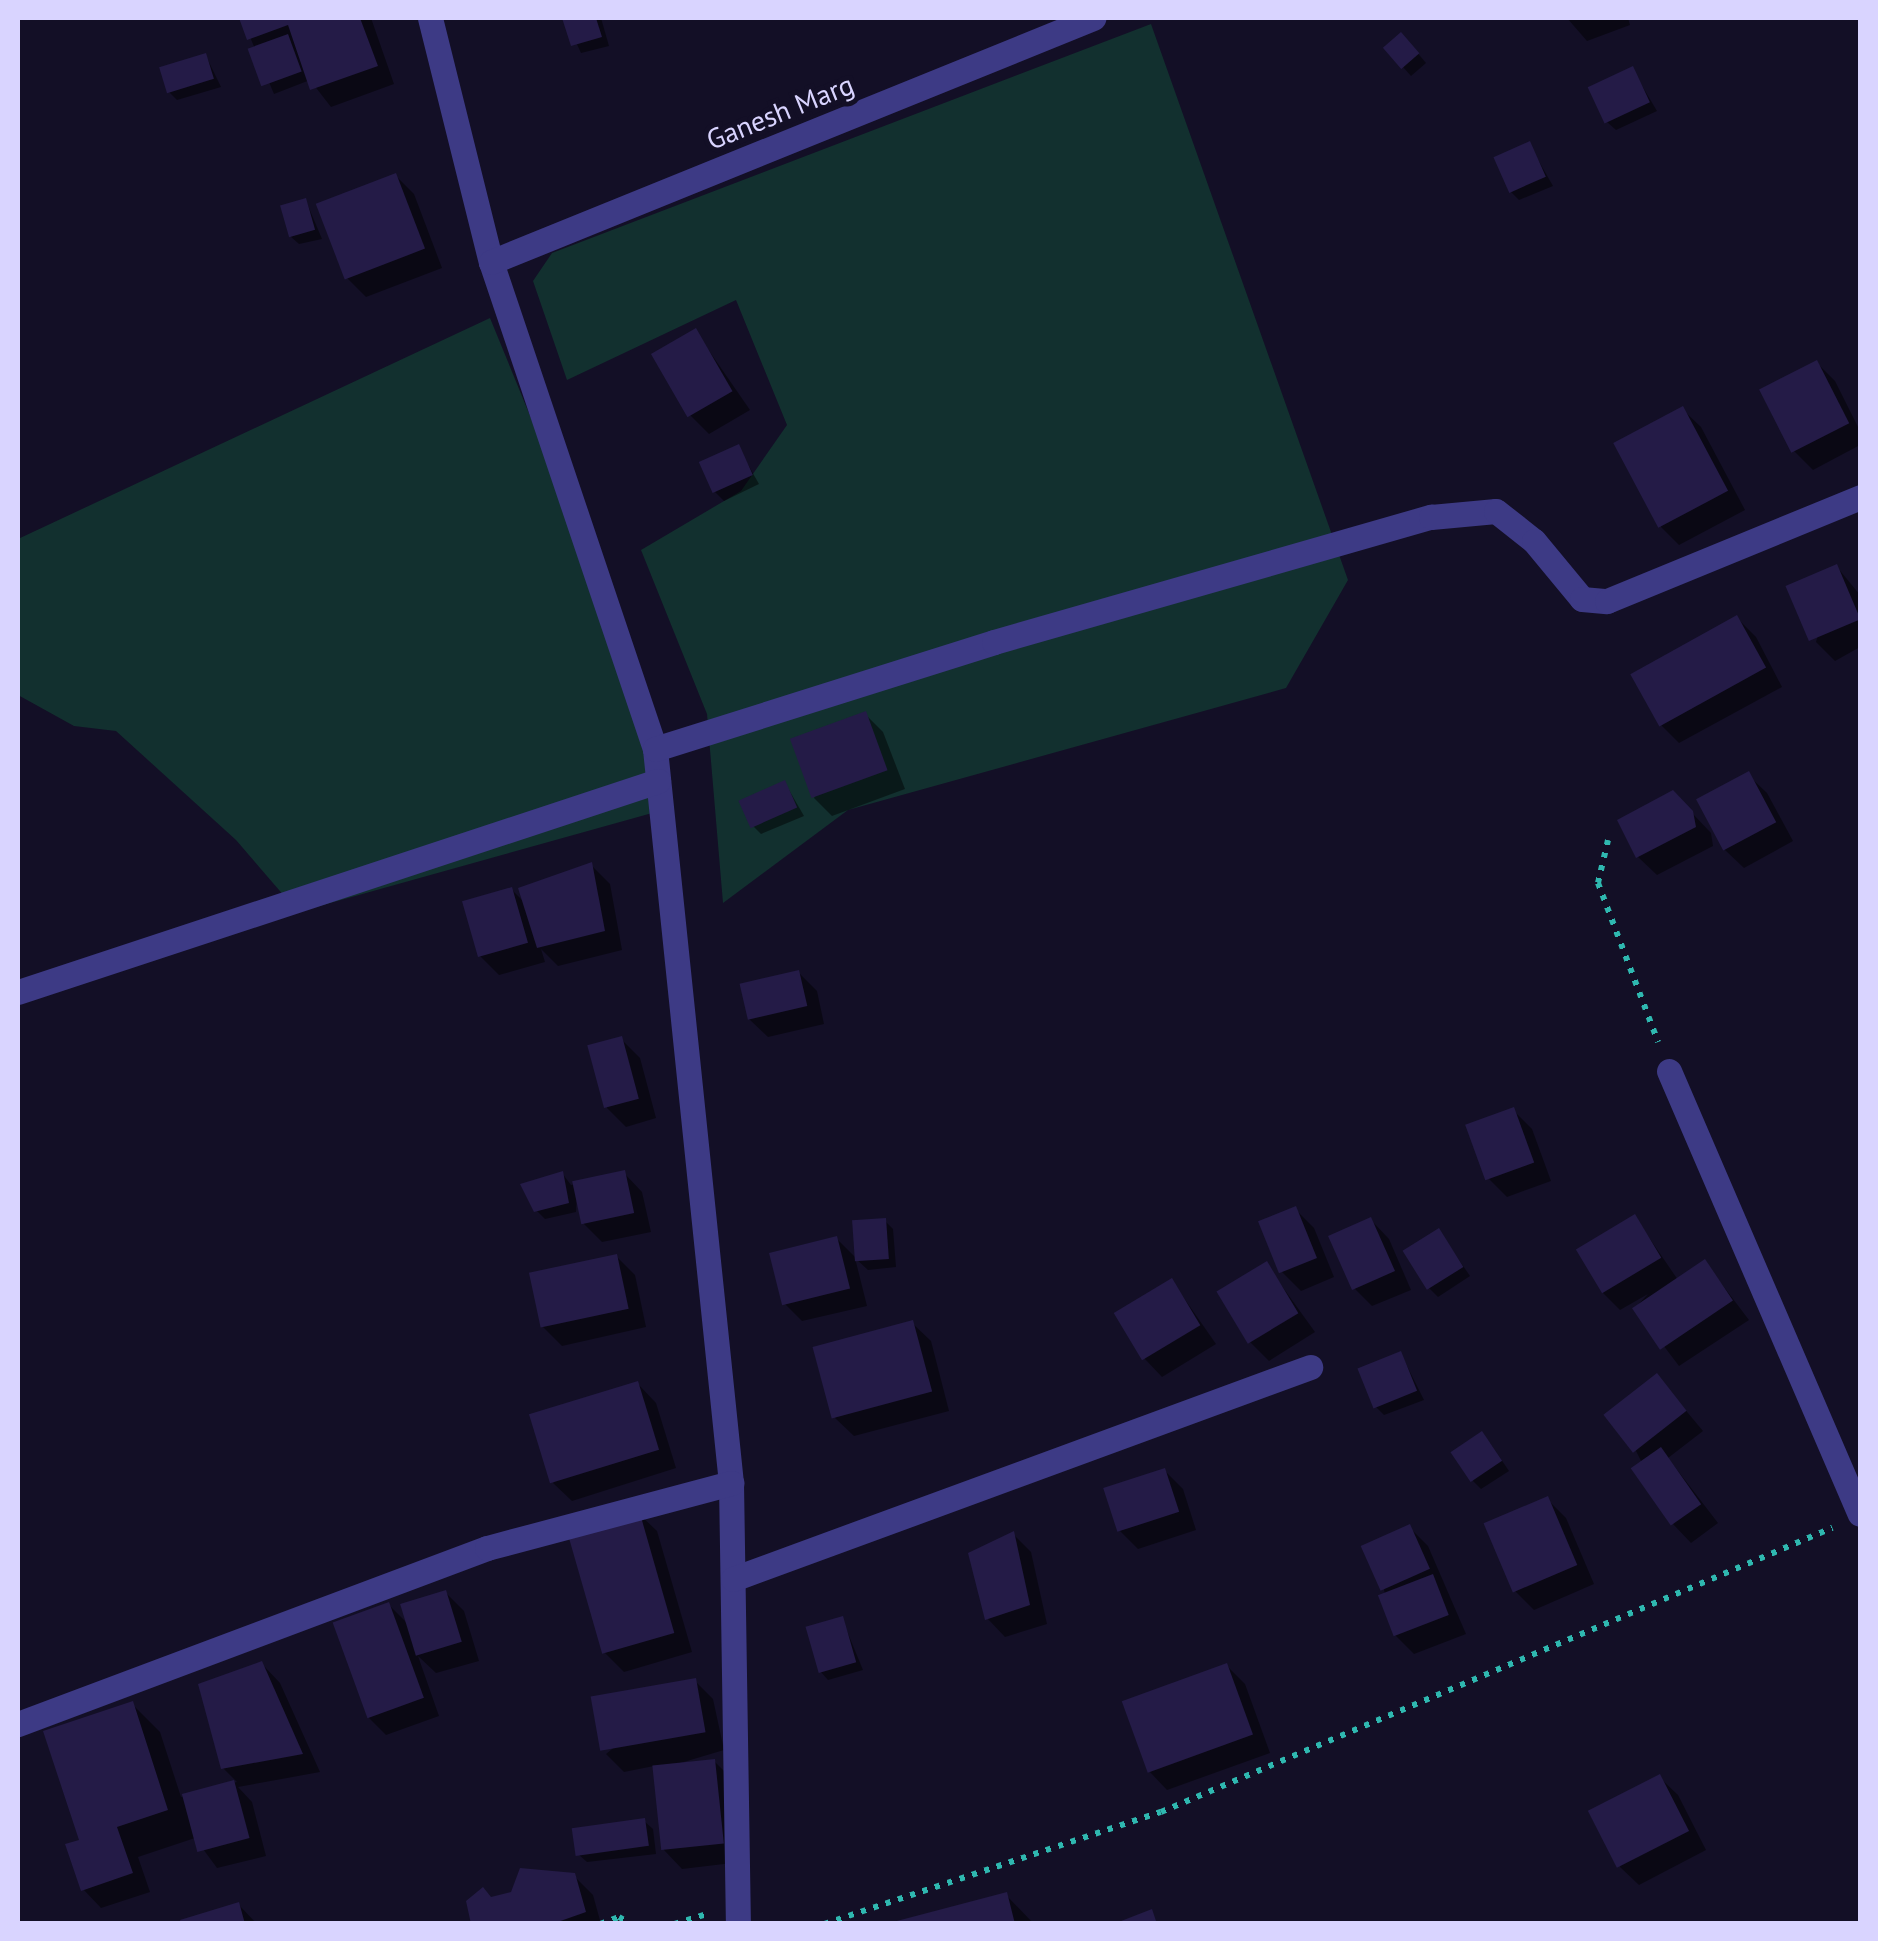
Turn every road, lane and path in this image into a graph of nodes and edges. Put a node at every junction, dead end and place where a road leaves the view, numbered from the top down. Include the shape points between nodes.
1 (430, 18) edge
2 (1093, 18) edge
3 (491, 262) junction
4 (1860, 497) edge
5 (655, 749) junction
6 (658, 781) junction
7 (1608, 840) dead end
8 (18, 992) edge
9 (1668, 1071) joint
10 (1310, 1367) dead end
11 (731, 1483) junction
12 (1852, 1519) edge
13 (733, 1579) junction
14 (18, 1724) edge
15 (600, 1924) edge
16 (631, 1924) edge
17 (738, 1924) edge
18 (824, 1924) edge

1 - 3 street
2 - 3 street, Ganesh Marg
3 - 5 street
4 - 5 street via 1607,601 1582,599 1534,541 1496,511 1431,517 994,642
5 - 6 street
6 - 8 street
6 - 11 street
7 - 9 path via 1598,882
9 - 12 street
10 - 13 street
11 - 13 street
11 - 14 street via 487,1548
12 - 18 path via 1161,1812
13 - 17 street
15 - 16 path via 619,1917

